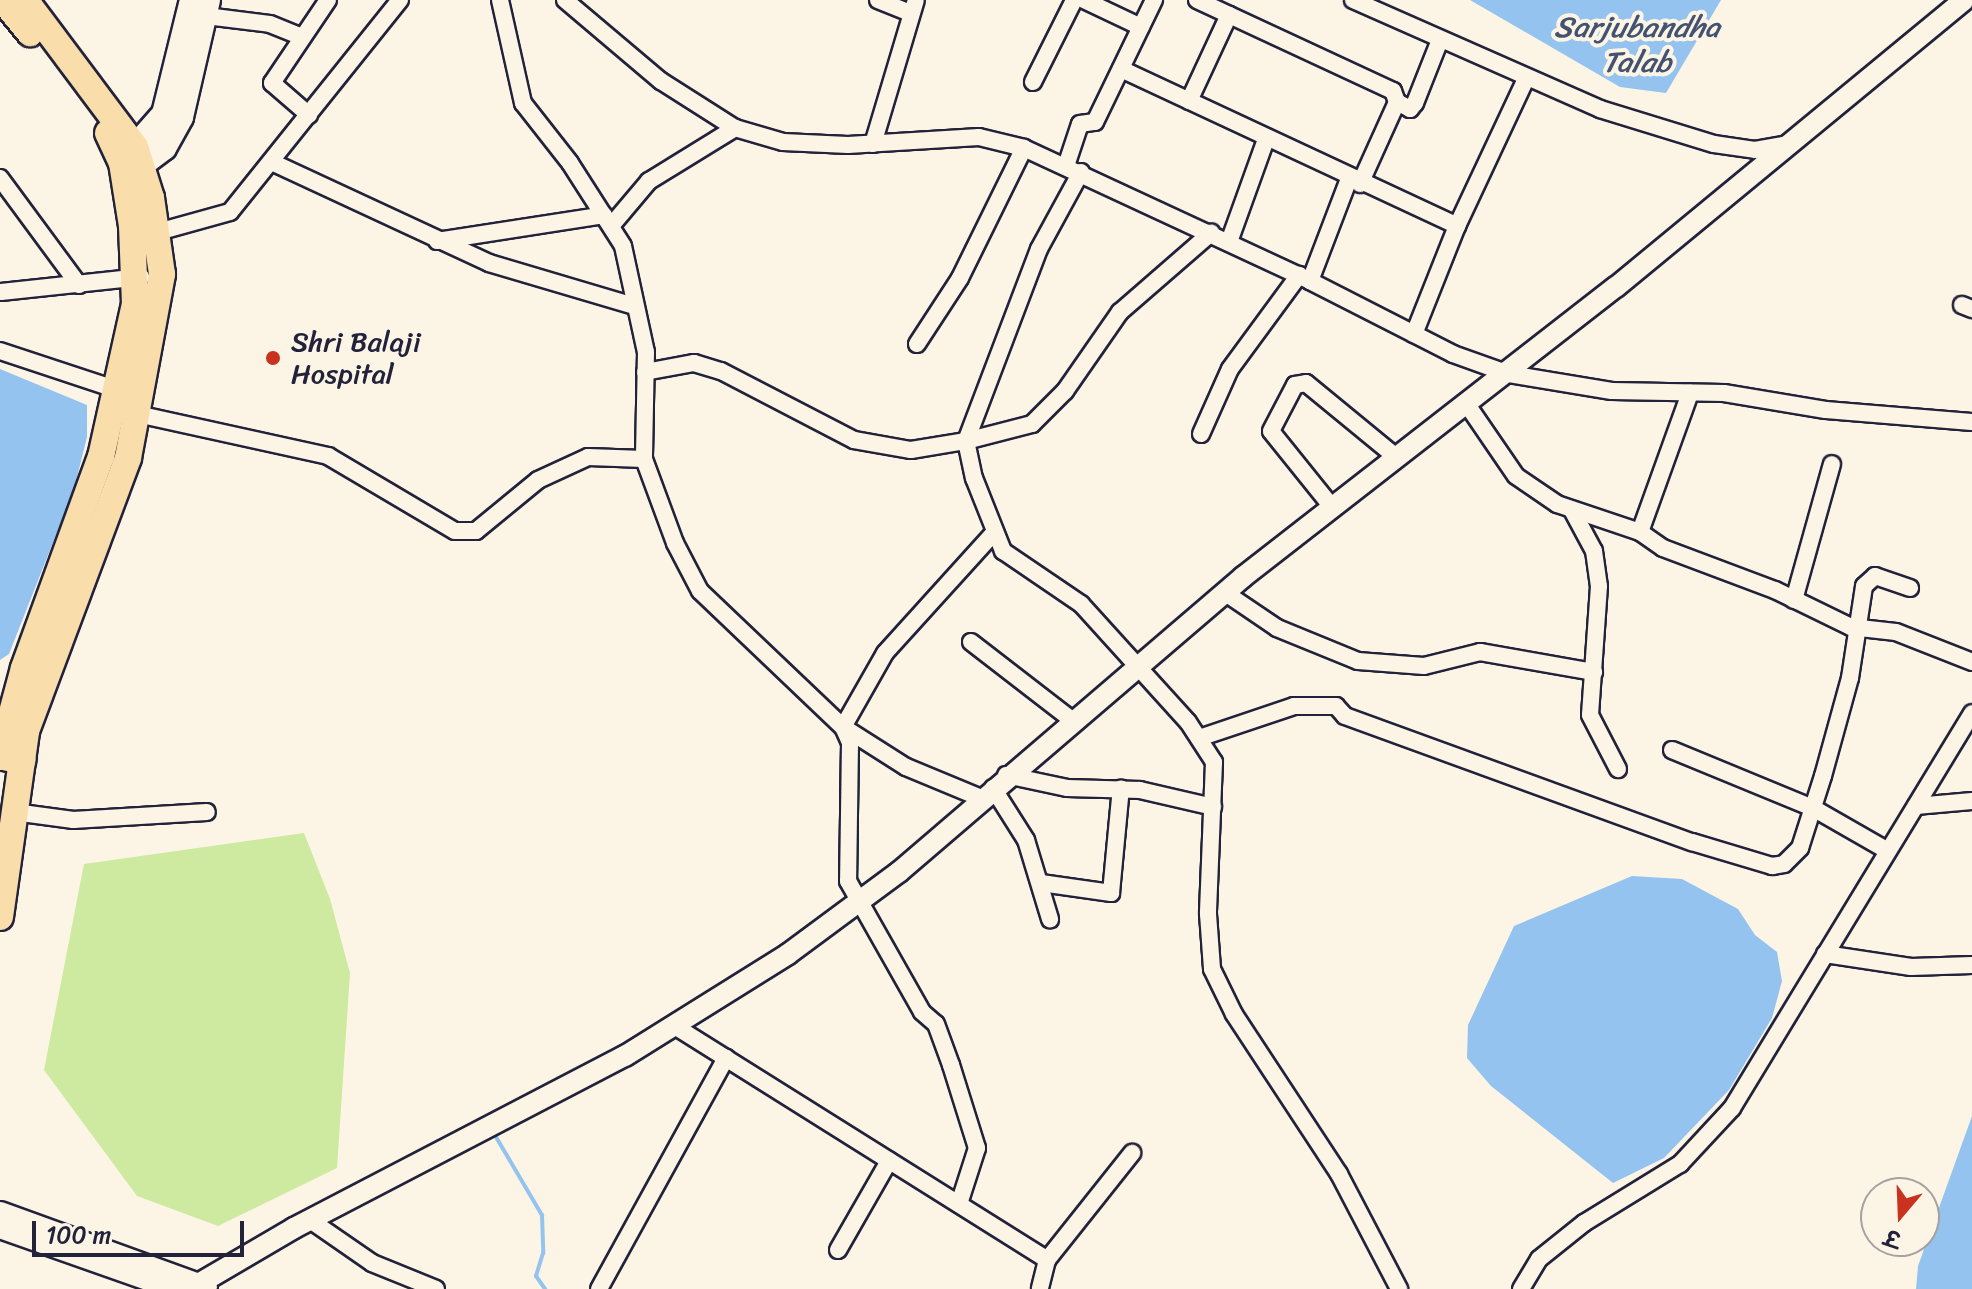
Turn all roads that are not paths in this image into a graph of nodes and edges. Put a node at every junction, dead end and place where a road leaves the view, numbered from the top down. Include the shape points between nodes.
1 (3, 0) edge
2 (25, 0) edge
3 (328, 0) edge
4 (400, 0) edge
5 (500, 0) edge
6 (565, 0) edge
7 (878, 0) edge
8 (1074, 0) edge
9 (1084, 0) edge
10 (1154, 0) edge
11 (1197, 0) edge
12 (1353, 0) edge
13 (1964, 0) edge
14 (202, 5) edge
15 (914, 7) edge
16 (1229, 15) junction
17 (1141, 27) junction
18 (302, 37) junction
19 (1440, 40) junction
20 (1121, 69) junction
21 (1526, 79) junction
22 (1033, 82) dead end
23 (1189, 101) junction
24 (1397, 102) junction
25 (309, 115) junction
26 (735, 128) junction
27 (1266, 139) junction
28 (873, 144) junction
29 (1790, 144) junction
30 (1024, 148) junction
31 (130, 162) junction
32 (274, 163) junction
33 (1073, 169) junction
34 (0, 178) edge
35 (1355, 181) junction
36 (608, 220) junction
37 (1457, 226) junction
38 (1211, 233) junction
39 (145, 235) junction
40 (436, 241) junction
41 (1229, 242) junction
42 (149, 276) junction
43 (1304, 278) junction
44 (79, 285) junction
45 (1, 292) edge
46 (634, 306) junction
47 (1414, 334) junction
48 (917, 344) dead end
49 (0, 351) edge
50 (645, 372) junction
51 (1503, 372) junction
52 (1690, 393) junction
53 (132, 400) junction
54 (1466, 403) junction
55 (1972, 422) edge
56 (1201, 434) dead end
57 (966, 441) junction
58 (1396, 457) junction
59 (644, 459) junction
60 (1832, 464) dead end
61 (1332, 507) junction
62 (1573, 512) junction
63 (1640, 532) junction
64 (994, 533) junction
65 (1910, 588) dead end
66 (1224, 592) junction
67 (1794, 600) junction
68 (1858, 628) junction
69 (971, 642) dead end
70 (1972, 662) edge
71 (1137, 665) junction
72 (1594, 672) junction
73 (1972, 713) edge
74 (1072, 720) junction
75 (843, 727) junction
76 (1199, 738) junction
77 (1672, 750) dead end
78 (7, 757) edge
79 (1618, 769) dead end
80 (993, 787) junction
81 (1121, 788) junction
82 (1972, 801) edge
83 (1916, 806) junction
84 (1213, 807) junction
85 (1813, 808) junction
86 (14, 812) junction
87 (207, 812) dead end
88 (1888, 851) junction
89 (1041, 883) junction
90 (857, 903) junction
91 (0, 917) edge
92 (1050, 919) dead end
93 (1825, 954) junction
94 (1972, 965) edge
95 (673, 1025) junction
96 (726, 1058) junction
97 (1132, 1153) dead end
98 (889, 1161) junction
99 (959, 1204) junction
100 (0, 1212) edge
101 (310, 1220) junction
102 (0, 1228) edge
103 (838, 1250) dead end
104 (1047, 1260) junction
105 (1045, 1286) edge
106 (200, 1287) edge
107 (173, 1289) edge
108 (436, 1289) edge
109 (599, 1289) edge
110 (1399, 1289) edge
111 (1521, 1289) edge

1 - 31 main road via 75,85
2 - 31 main road
3 - 18 street
4 - 25 street
5 - 36 street via 523,103
6 - 26 street via 661,81
7 - 15 street
8 - 22 street
9 - 17 street
10 - 17 street
11 - 16 street
12 - 19 street
13 - 29 street
14 - 18 street
14 - 31 main road via 164,114
14 - 31 main road via 181,117 164,148
15 - 28 street
16 - 23 street
16 - 24 street via 1393,91
17 - 20 street
18 - 25 street via 272,83
19 - 21 street
19 - 24 street via 1415,103 1410,109
20 - 23 street
20 - 33 street via 1095,122 1080,124
21 - 29 street via 1600,109 1714,144 1755,150
21 - 37 street
23 - 27 street
24 - 35 street
25 - 32 street
26 - 28 street via 783,142
26 - 36 street via 649,181
27 - 35 street
27 - 41 street
28 - 30 street via 979,137
29 - 51 street
30 - 33 street
30 - 48 street via 960,278
31 - 39 main road
32 - 39 street via 230,212
32 - 40 street
33 - 38 street
33 - 57 street
34 - 44 street
35 - 37 street
35 - 43 street
36 - 40 street
36 - 46 street via 623,246
37 - 47 street
38 - 41 street
38 - 57 street via 1120,312 1065,391 1032,424
39 - 42 main road
40 - 46 street via 501,267
41 - 43 street
42 - 44 street
42 - 53 main road
43 - 47 street
43 - 56 street via 1230,369
44 - 45 street
46 - 50 street
47 - 51 street
49 - 53 street
50 - 57 street via 694,363 721,371 854,440 911,450
50 - 59 street
51 - 52 street via 1612,391
51 - 54 street
52 - 55 street
52 - 63 street
53 - 59 street via 328,456 455,531 476,531 538,480 588,457
53 - 78 main road via 105,528 26,731
54 - 58 street
54 - 62 street via 1516,476
57 - 64 street
58 - 61 street
58 - 61 street via 1306,383 1295,385 1271,431
59 - 75 street via 659,506 700,591
60 - 67 street
61 - 66 street
62 - 63 street
62 - 72 street via 1594,551 1599,586
63 - 67 street via 1663,548
64 - 71 street via 1003,551 1081,604
64 - 75 street via 885,653
65 - 68 street via 1875,576 1869,579
66 - 71 street
66 - 72 street via 1277,628 1358,661 1424,666 1480,652
67 - 68 street
68 - 70 street via 1896,632
68 - 85 street via 1850,678
69 - 74 street
71 - 74 street
71 - 76 street
72 - 79 street via 1590,715
73 - 83 street
74 - 80 street
75 - 80 street via 906,767
75 - 90 street via 850,743 853,794 848,881
76 - 84 street via 1214,762
76 - 85 street via 1294,706 1336,706 1345,716 1772,866 1784,864 1800,848
77 - 85 street
78 - 86 main road
80 - 81 street
80 - 89 street via 1026,840
80 - 90 street
81 - 84 street
81 - 89 street via 1111,893
82 - 83 street
83 - 88 street
84 - 110 street via 1212,969 1234,1014 1339,1174
85 - 88 street
86 - 87 street via 73,820
86 - 91 main road
88 - 93 street
89 - 92 street
90 - 95 street via 788,954
90 - 99 street via 922,1012 936,1024 951,1065 977,1148
93 - 94 street via 1911,967
93 - 111 street via 1732,1108 1680,1164 1584,1223 1539,1259
95 - 96 street
95 - 101 street via 625,1056
96 - 98 street
96 - 109 street
97 - 104 street
98 - 99 street
98 - 103 street
99 - 104 street
100 - 106 street
101 - 106 street
101 - 108 street via 372,1263
102 - 107 street
104 - 105 street

